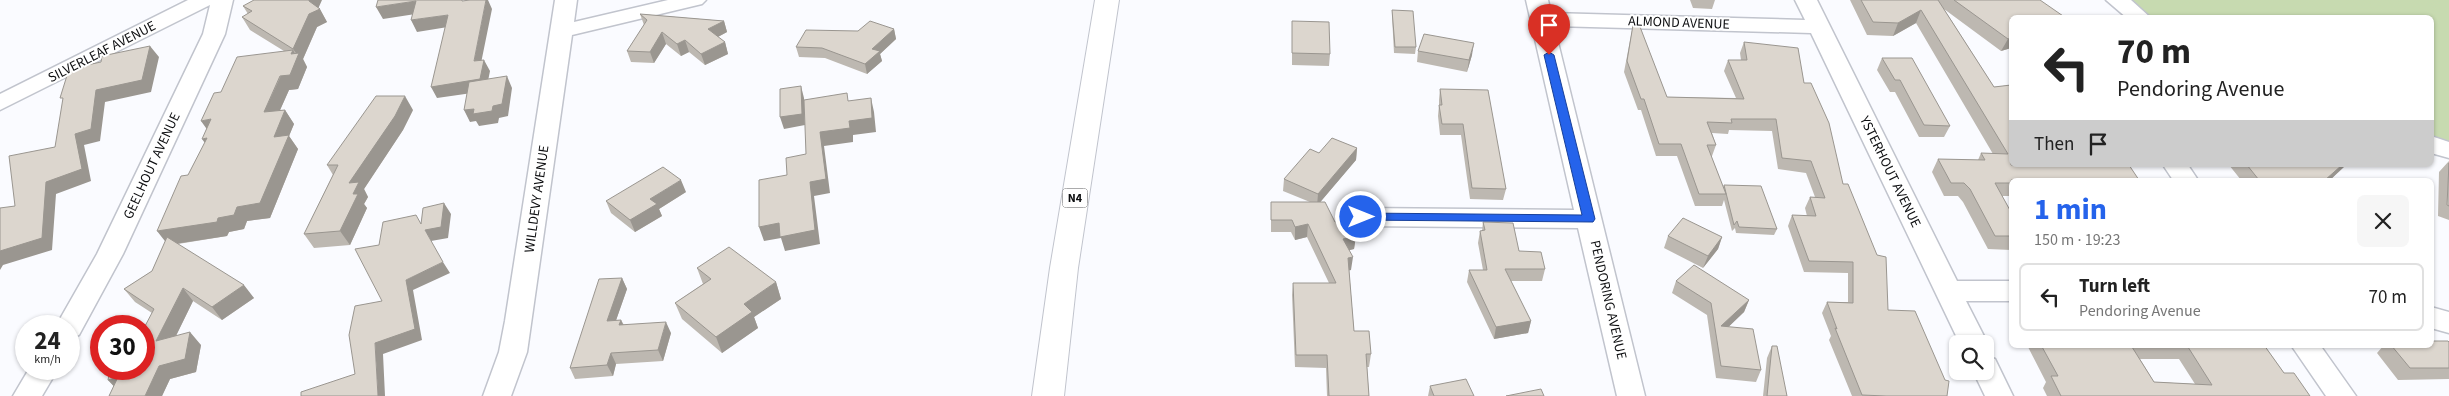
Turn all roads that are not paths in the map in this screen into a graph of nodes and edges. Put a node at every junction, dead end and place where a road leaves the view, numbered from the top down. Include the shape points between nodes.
1 (204, 0) edge
2 (222, 0) edge
3 (566, 0) edge
4 (695, 0) edge
5 (1107, 0) edge
6 (1806, 0) edge
7 (2117, 0) edge
8 (1539, 10) edge
9 (2136, 15) edge
10 (1818, 27) junction
11 (562, 31) junction
12 (0, 103) edge
13 (2434, 145) edge
14 (2449, 150) edge
15 (2176, 167) edge
16 (2185, 178) edge
17 (1361, 217) dead end
18 (1589, 219) junction
19 (1948, 291) junction
20 (2009, 291) edge
21 (76, 315) edge
22 (2434, 318) edge
23 (2449, 323) edge
24 (1970, 335) edge
25 (2307, 348) edge
26 (37, 380) edge
27 (1991, 380) edge
28 (26, 396) edge
29 (497, 396) edge
30 (1048, 396) edge
31 (1631, 396) edge
32 (1999, 396) edge
33 (2342, 396) edge

1 - 12 street, SILVERLEAF AVENUE
2 - 21 street, GEELHOUT AVENUE via 214,34 110,254
3 - 11 street, WILLDEVY AVENUE
4 - 11 street
5 - 30 highway, N4 via 1064,268
6 - 10 street, YSTERHOUT AVENUE
7 - 9 street
8 - 10 street, ALMOND AVENUE
8 - 18 street, PENDORING AVENUE
10 - 19 street, YSTERHOUT AVENUE
11 - 29 street, WILLDEVY AVENUE via 519,321 513,352
13 - 14 street
15 - 16 street
17 - 18 street
18 - 31 street, PENDORING AVENUE
19 - 20 street
19 - 24 street, YSTERHOUT AVENUE
22 - 23 street
25 - 33 street
26 - 28 street
27 - 32 street

